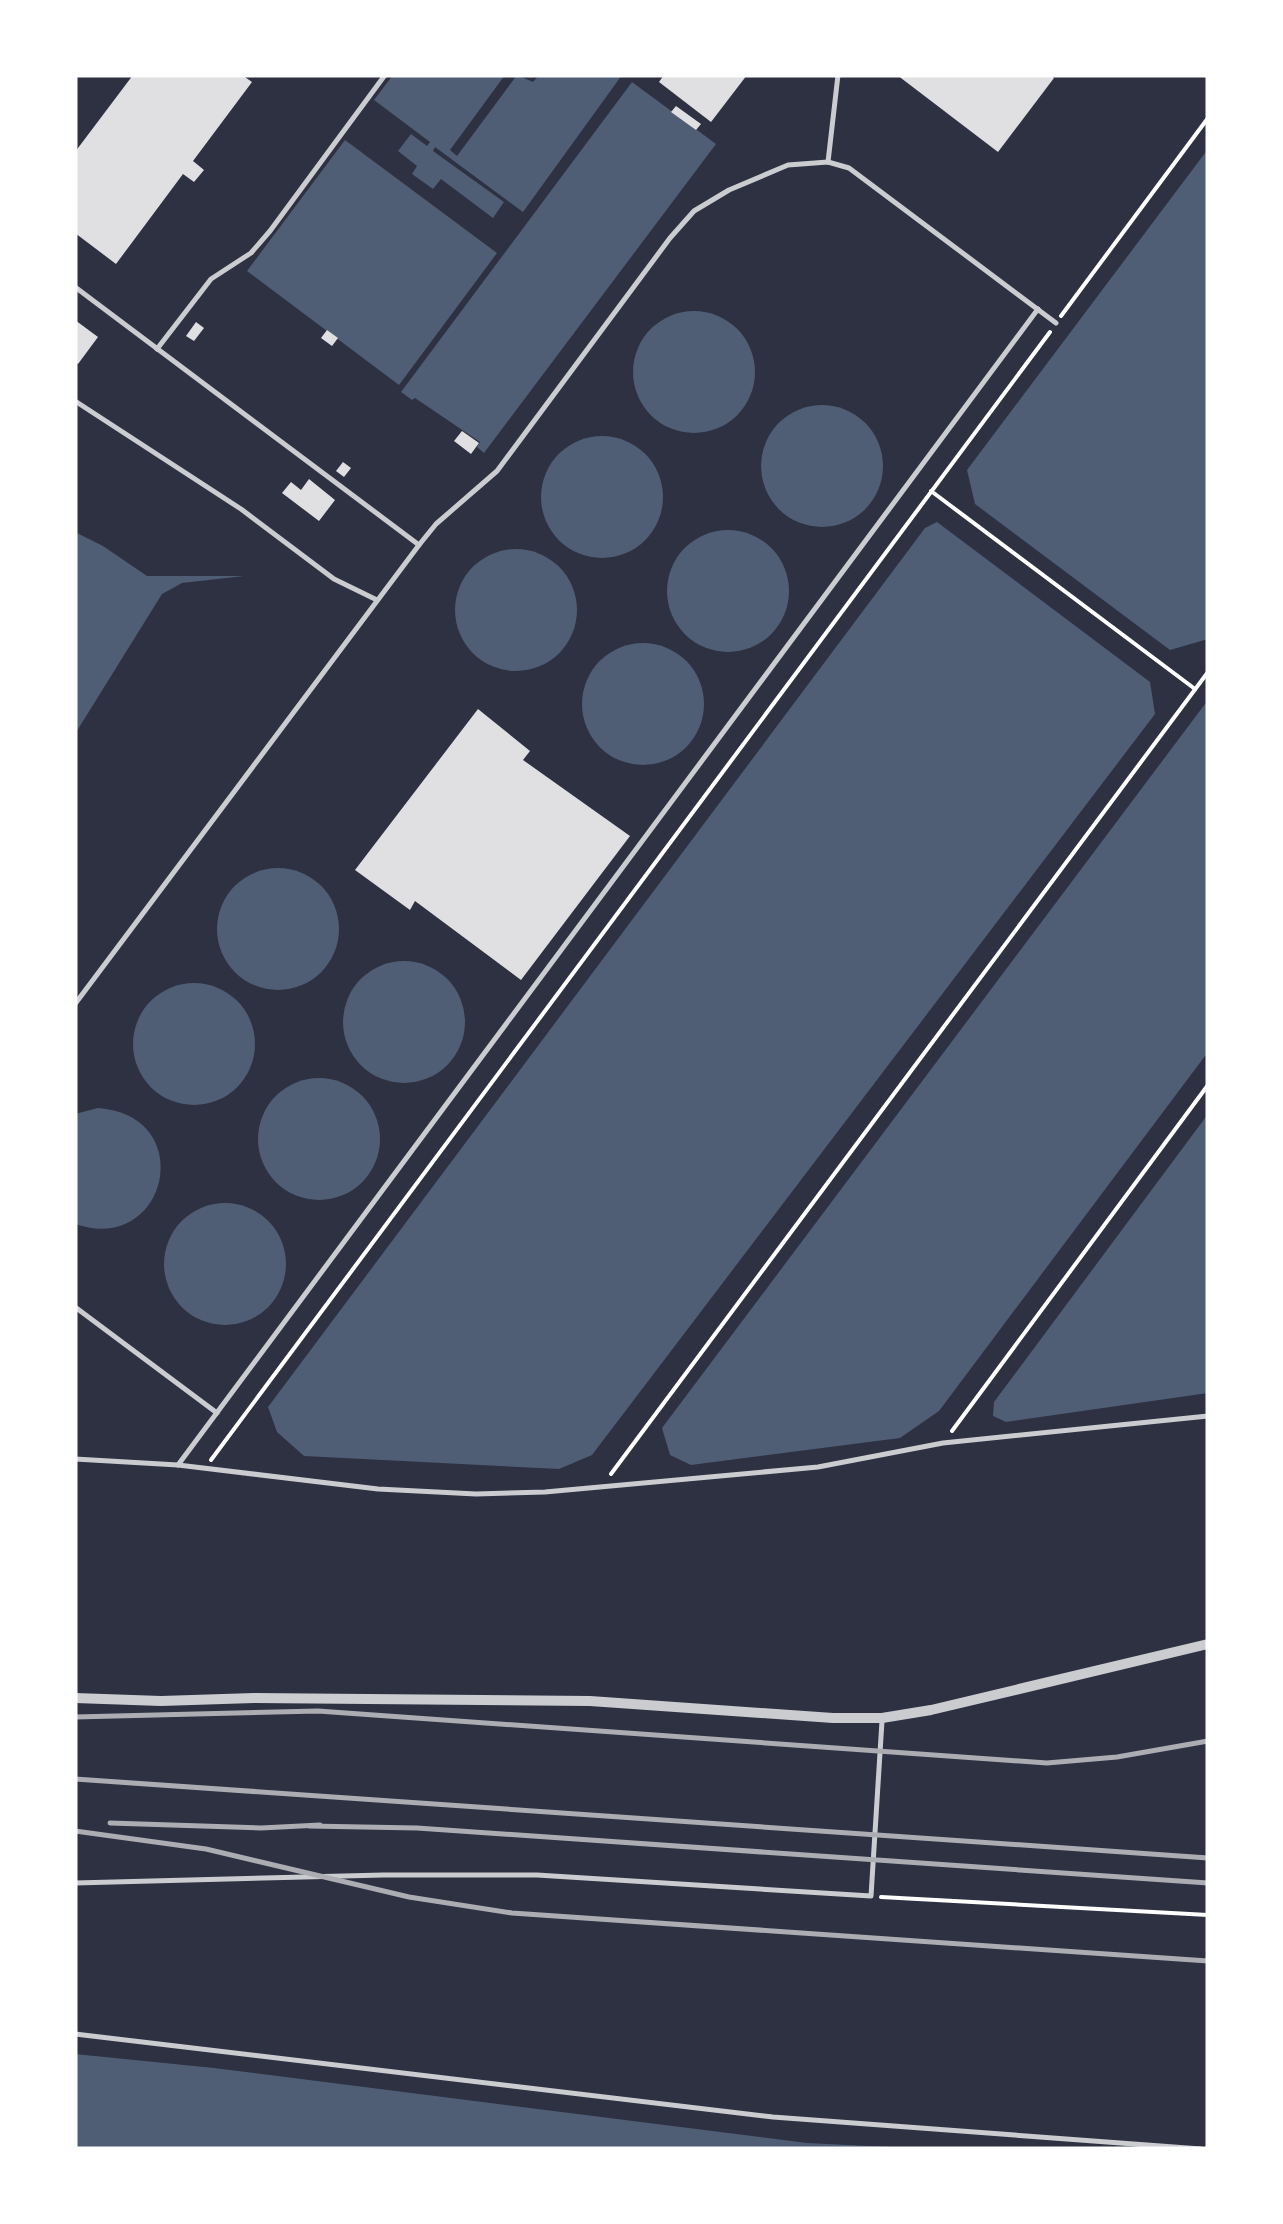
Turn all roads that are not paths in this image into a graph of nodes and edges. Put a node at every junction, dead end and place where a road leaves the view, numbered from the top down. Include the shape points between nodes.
1 (385, 75) edge
2 (838, 75) edge
3 (828, 162) junction
4 (75, 287) edge
5 (1038, 309) junction
6 (1056, 323) road end
7 (157, 348) junction
8 (75, 401) edge
9 (419, 545) junction
10 (377, 600) junction
11 (75, 1004) edge
12 (75, 1307) edge
13 (217, 1413) junction
14 (1208, 1416) edge
15 (75, 1459) edge
16 (178, 1464) junction
17 (1208, 1644) edge
18 (75, 1698) edge
19 (882, 1718) junction
20 (75, 1883) edge
21 (75, 2034) edge
22 (1202, 2149) edge

1 - 7 lane via 270,232 211,279
2 - 3 lane
3 - 5 lane via 869,180
3 - 9 lane via 788,165 694,211 497,471
4 - 7 lane
5 - 6 lane
5 - 13 lane
7 - 9 lane
8 - 10 lane via 334,578
9 - 10 lane
10 - 11 lane
12 - 13 lane
13 - 16 lane
14 - 16 lane via 944,1443 818,1467 476,1494
15 - 16 lane
17 - 19 street
18 - 19 street via 590,1701
19 - 20 lane via 871,1896 537,1875
21 - 22 lane via 773,2117

